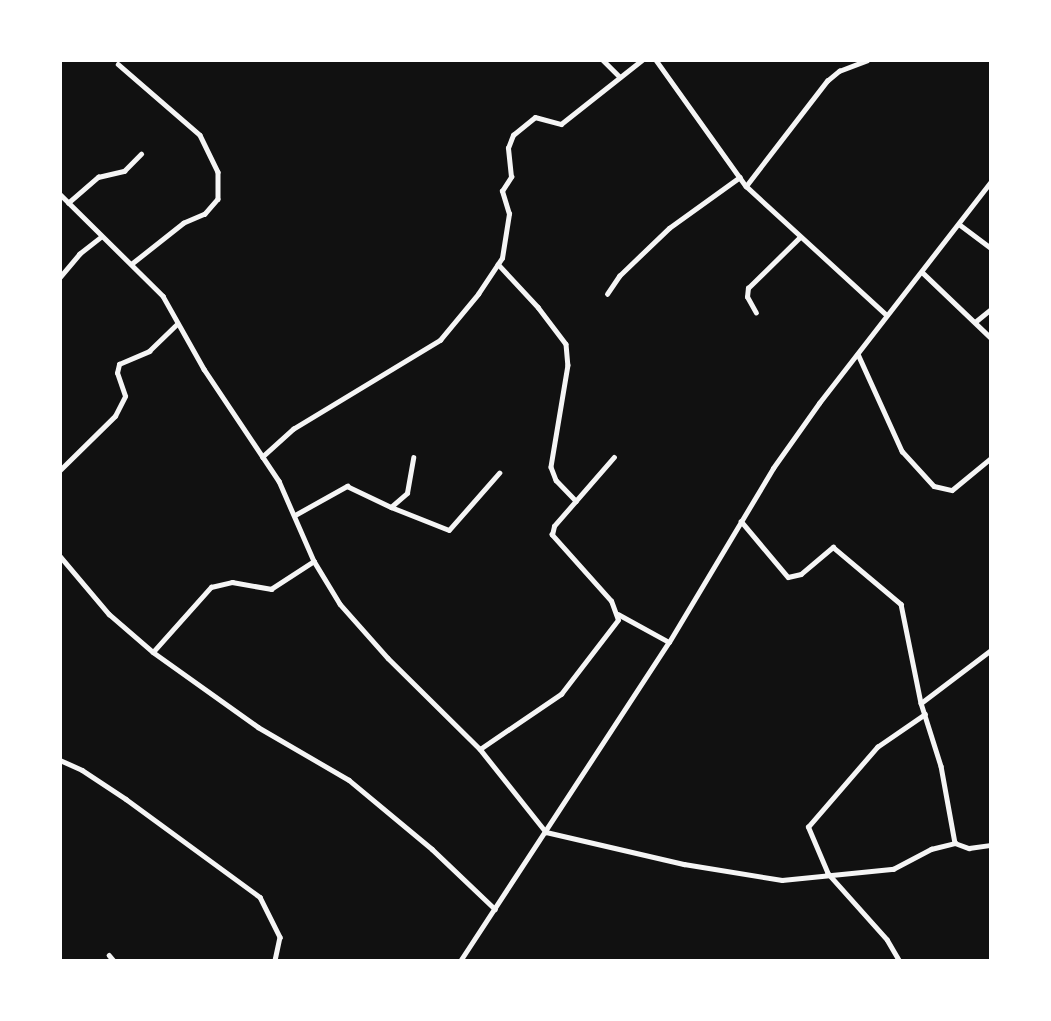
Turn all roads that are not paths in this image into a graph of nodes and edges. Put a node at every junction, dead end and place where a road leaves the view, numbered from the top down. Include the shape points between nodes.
1 (603, 60) edge
2 (642, 60) edge
3 (656, 60) edge
4 (867, 60) edge
5 (118, 64) dead end
6 (620, 76) junction
7 (141, 154) dead end
8 (740, 177) junction
9 (991, 182) edge
10 (746, 186) junction
11 (60, 194) edge
12 (68, 203) junction
13 (959, 224) junction
14 (101, 237) junction
15 (799, 238) junction
16 (991, 248) edge
17 (132, 264) junction
18 (498, 264) junction
19 (922, 272) junction
20 (60, 277) edge
21 (608, 294) dead end
22 (991, 309) edge
23 (756, 313) dead end
24 (887, 315) junction
25 (975, 322) junction
26 (177, 324) junction
27 (991, 338) edge
28 (858, 354) junction
29 (262, 457) junction
30 (614, 457) dead end
31 (413, 458) dead end
32 (991, 458) edge
33 (60, 470) edge
34 (499, 473) dead end
35 (576, 501) junction
36 (391, 507) junction
37 (295, 515) junction
38 (741, 521) junction
39 (60, 556) edge
40 (314, 561) junction
41 (618, 614) junction
42 (669, 642) junction
43 (991, 651) edge
44 (153, 652) junction
45 (921, 703) junction
46 (925, 714) junction
47 (480, 749) junction
48 (60, 760) edge
49 (546, 832) junction
50 (955, 843) junction
51 (991, 845) edge
52 (828, 874) junction
53 (495, 909) junction
54 (109, 955) dead end
55 (114, 961) edge
56 (275, 961) edge
57 (460, 961) edge
58 (899, 961) edge

1 - 6 street
2 - 6 street
3 - 8 street
4 - 10 street via 827,81
5 - 17 street via 200,135 218,172 218,200 205,214 184,223
6 - 18 street via 561,124 535,117 513,135 508,148 511,177 502,191 509,214
7 - 12 street via 124,171 98,177
8 - 10 street
8 - 21 street via 669,228 619,276
9 - 13 street
10 - 15 street
11 - 12 street
12 - 14 street
13 - 16 street
13 - 19 street
14 - 17 street
14 - 20 street
15 - 23 street via 748,288 747,297
15 - 24 street
17 - 26 street via 163,296
18 - 29 street via 433,346 293,429
18 - 35 street via 566,344 568,365 551,467 556,480
19 - 24 street
19 - 25 street
22 - 25 street
24 - 28 street
25 - 27 street
26 - 29 street
26 - 33 street via 149,351 119,364 117,373 125,396 115,416
28 - 32 street via 902,451 934,486 952,490
28 - 38 street via 773,468
29 - 37 street
30 - 35 street
31 - 36 street via 407,493
34 - 36 street via 449,530
35 - 41 street via 552,530 554,541 584,569
36 - 37 street via 355,486 347,486
37 - 40 street
38 - 42 street
38 - 45 street via 788,577 801,574 833,547 895,598 904,611
39 - 44 street via 109,614
40 - 44 street via 271,590 232,582 211,587
40 - 47 street via 340,604 367,635
41 - 42 street
41 - 47 street via 614,626 561,694
42 - 49 street
43 - 45 street
44 - 53 street via 258,727 349,780 432,849
45 - 46 street
46 - 50 street via 941,766
46 - 52 street via 884,741 809,823 808,830
47 - 49 street
48 - 56 street via 126,799 260,897 280,938
49 - 52 street via 695,867 782,880
49 - 53 street
50 - 51 street via 969,848
50 - 52 street via 931,849 893,869
52 - 58 street via 887,940
53 - 57 street
54 - 55 street

